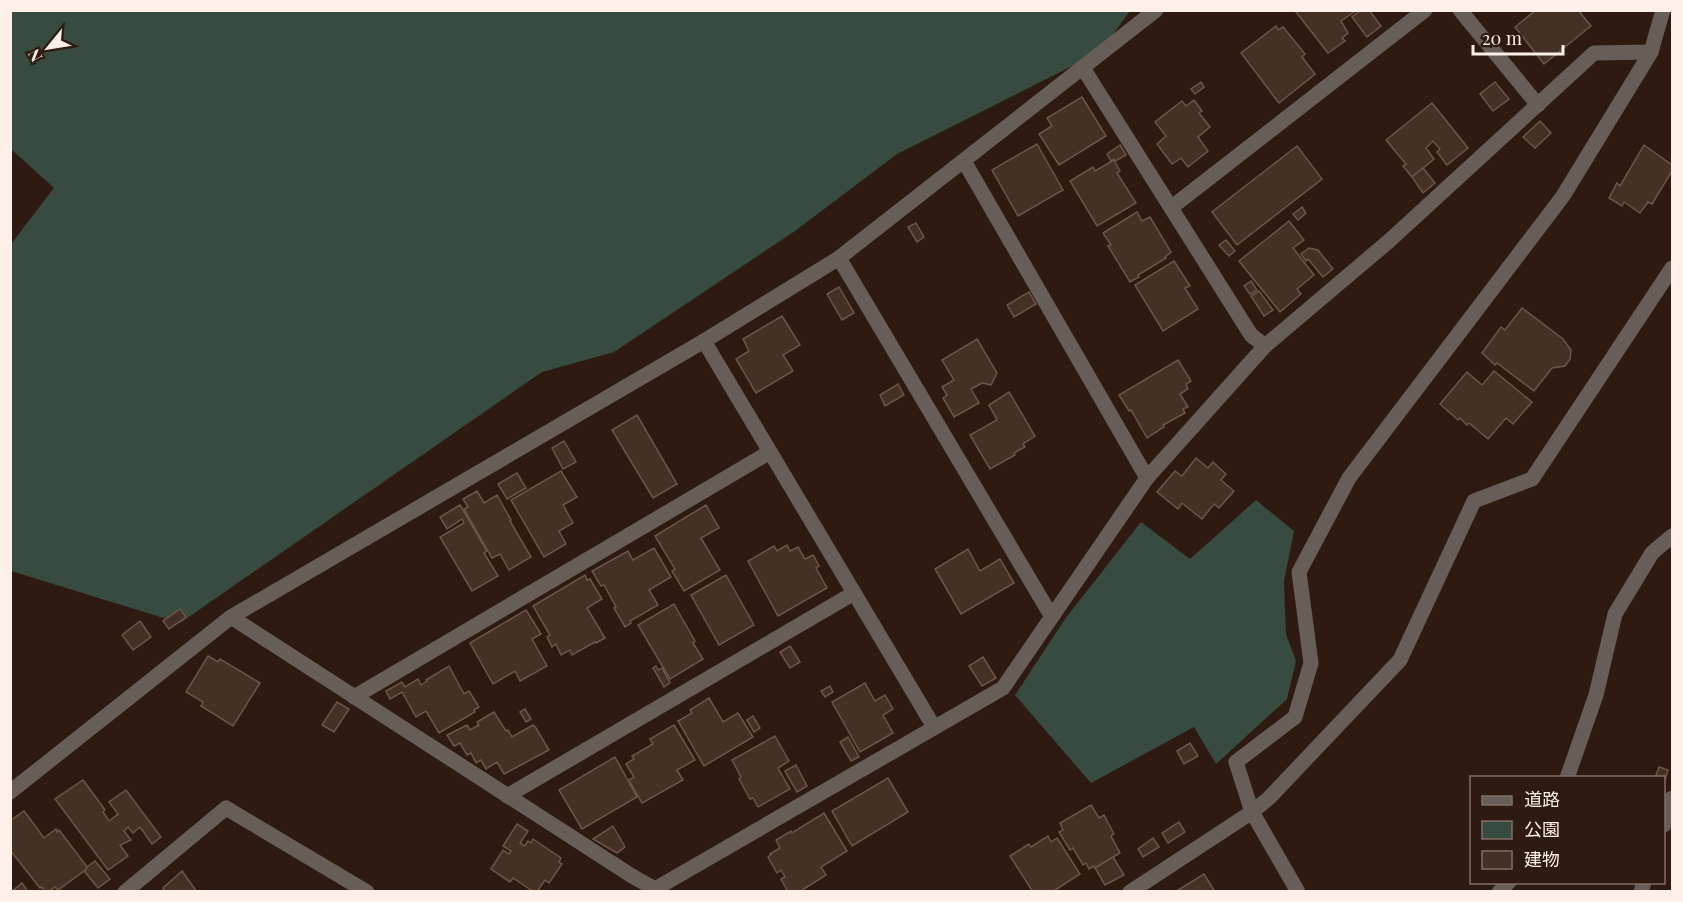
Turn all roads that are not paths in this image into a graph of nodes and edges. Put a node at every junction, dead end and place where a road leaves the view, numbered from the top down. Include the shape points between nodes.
1 (1156, 10) edge
2 (1425, 10) edge
3 (1460, 10) edge
4 (1663, 10) edge
5 (1651, 52) junction
6 (1083, 68) junction
7 (1538, 105) junction
8 (964, 161) junction
9 (1172, 207) junction
10 (839, 258) junction
11 (1672, 268) edge
12 (704, 341) junction
13 (1265, 346) junction
14 (770, 452) junction
15 (1147, 478) junction
16 (1672, 536) edge
17 (854, 593) junction
18 (231, 617) junction
19 (1052, 617) junction
20 (354, 697) junction
21 (934, 727) junction
22 (1567, 776) edge
23 (10, 792) edge
24 (507, 796) junction
25 (1672, 798) edge
26 (1252, 812) junction
27 (1665, 822) edge
28 (125, 891) edge
29 (367, 891) edge
30 (1130, 891) edge
31 (1298, 891) edge

1 - 6 street
2 - 9 street
3 - 7 street
4 - 5 street
5 - 7 street via 1594,53
5 - 26 street via 1563,196 1349,478 1299,572 1311,663 1295,717 1236,762
6 - 8 street
6 - 9 street
7 - 13 street via 1389,241
8 - 10 street
8 - 15 street
9 - 13 street via 1251,335
10 - 12 street
10 - 19 street
11 - 26 street via 1532,479 1474,501 1400,660
12 - 14 street
12 - 18 street
13 - 15 street
14 - 17 street
14 - 20 street
15 - 19 street
16 - 22 street via 1652,553 1614,614 1596,695
17 - 21 street
17 - 24 street
18 - 20 street
18 - 23 street
19 - 21 street via 1003,688
20 - 24 street
21 - 24 street via 655,889
25 - 27 street
26 - 30 street
26 - 31 street
28 - 29 street via 226,808

